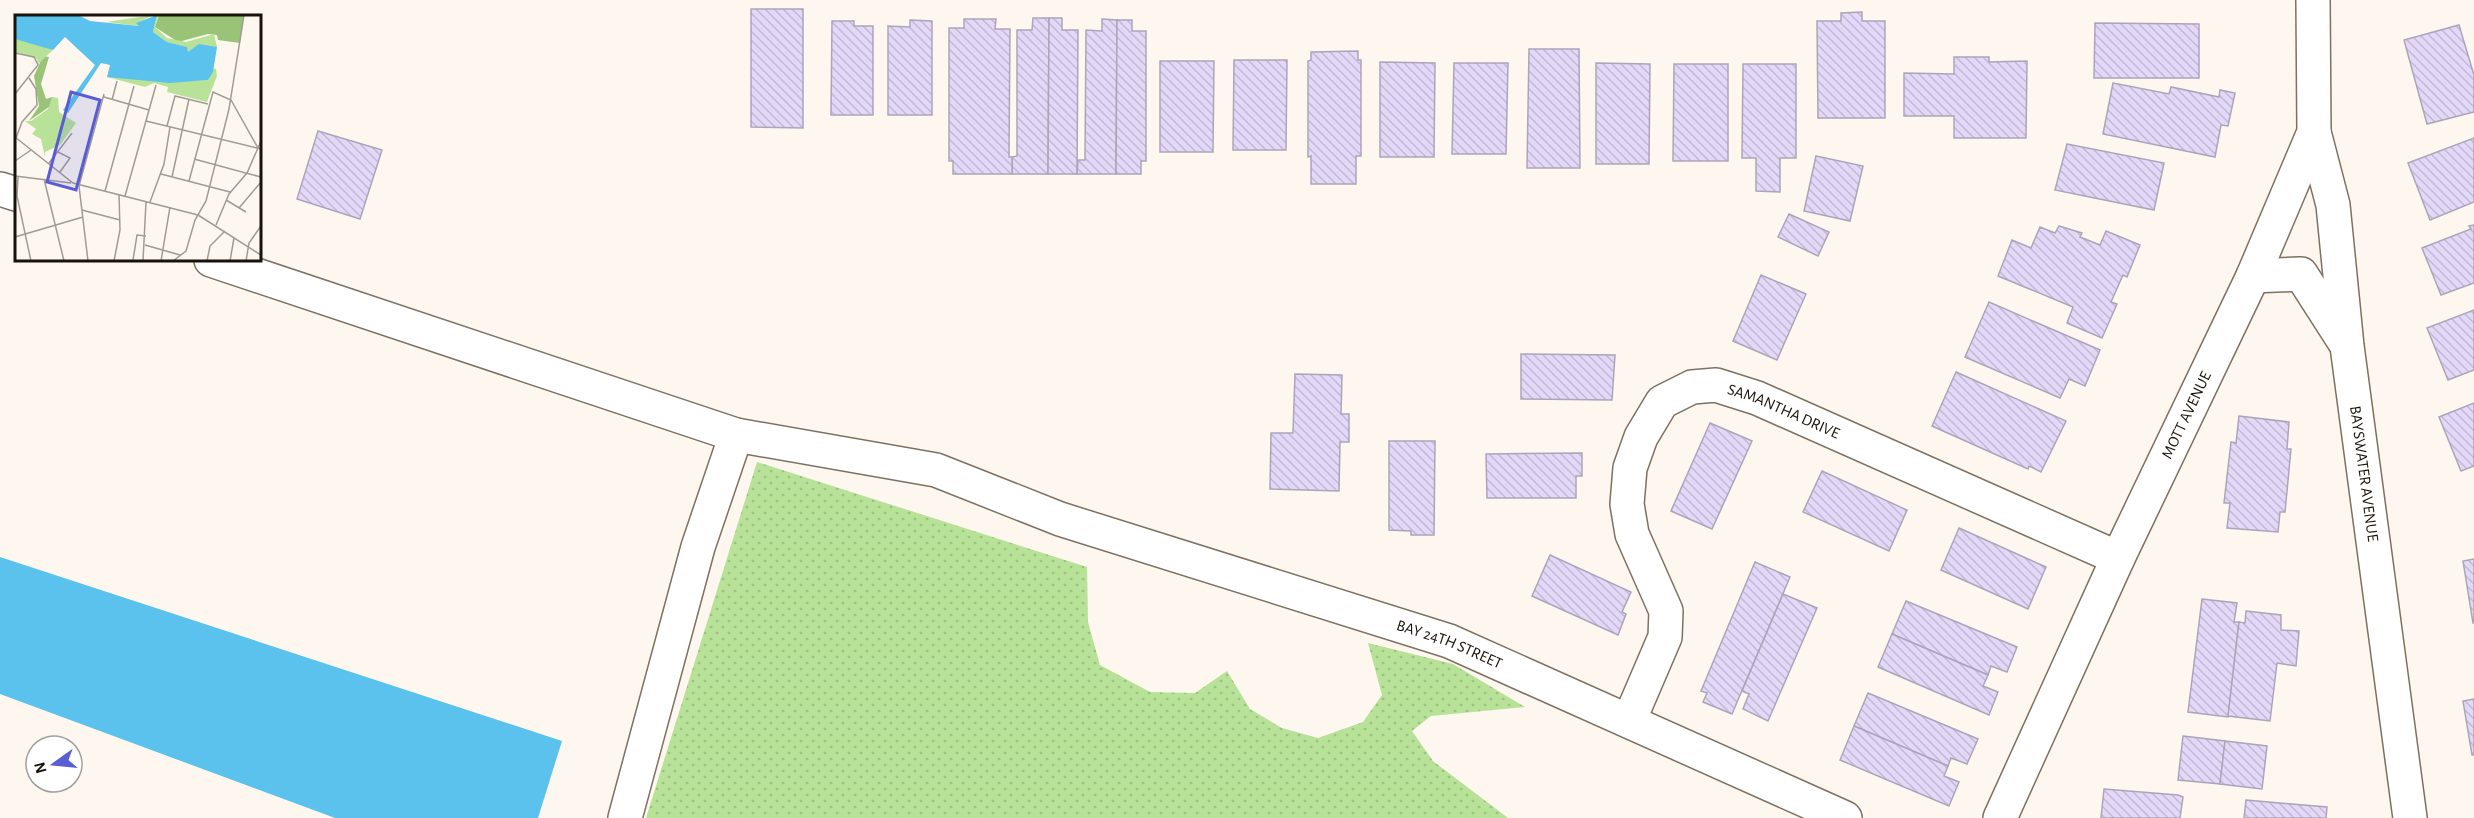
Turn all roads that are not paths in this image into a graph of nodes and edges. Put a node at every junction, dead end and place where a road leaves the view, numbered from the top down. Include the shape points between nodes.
1 (2313, 0) edge
2 (2314, 132) junction
3 (0, 189) edge
4 (15, 194) edge
5 (214, 261) edge
6 (2253, 276) junction
7 (2347, 346) junction
8 (736, 435) junction
9 (2118, 558) junction
10 (1629, 721) junction
11 (625, 818) edge
12 (1845, 818) edge
13 (2000, 818) edge
14 (2410, 818) edge

1 - 2 street, MOTT AVENUE
2 - 6 street, MOTT AVENUE
2 - 7 street, BAYSWATER AVENUE via 2333,205
3 - 4 street
5 - 8 street, BAY 24TH STREET
6 - 7 street via 2301,274
6 - 9 street, MOTT AVENUE
7 - 14 street, BAYSWATER AVENUE
8 - 10 street, BAY 24TH STREET via 936,470 1040,511 1449,641
8 - 11 street via 698,547
9 - 10 street, SAMANTHA DRIVE via 1757,398 1716,385 1692,387 1662,402 1641,437 1630,468 1627,504 1632,534 1666,611 1665,637
9 - 13 street, MOTT AVENUE
10 - 12 street, BAY 24TH STREET

